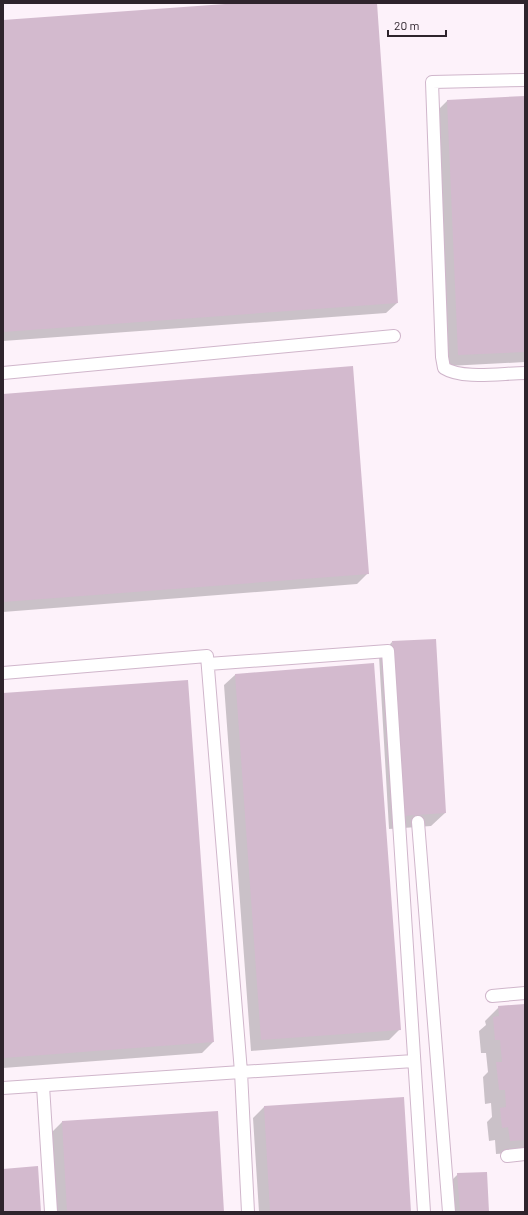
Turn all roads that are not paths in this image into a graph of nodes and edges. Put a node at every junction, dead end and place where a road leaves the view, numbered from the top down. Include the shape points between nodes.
1 (525, 80) edge
2 (394, 336) dead end
3 (3, 373) edge
4 (525, 373) edge
5 (208, 664) junction
6 (3, 673) edge
7 (418, 822) dead end
8 (525, 993) edge
9 (492, 996) dead end
10 (414, 1061) junction
11 (241, 1072) junction
12 (43, 1086) junction
13 (3, 1088) edge
14 (525, 1154) edge
15 (507, 1156) dead end
16 (51, 1212) edge
17 (248, 1212) edge
18 (424, 1212) edge
19 (449, 1212) edge

1 - 4 lane via 432,82 444,368 453,374
2 - 3 lane
5 - 6 lane via 207,656
5 - 10 lane via 388,651
5 - 11 lane
7 - 19 lane
8 - 9 lane
10 - 11 lane
10 - 18 lane
11 - 12 lane
11 - 17 lane
12 - 13 lane
12 - 16 lane
14 - 15 lane

